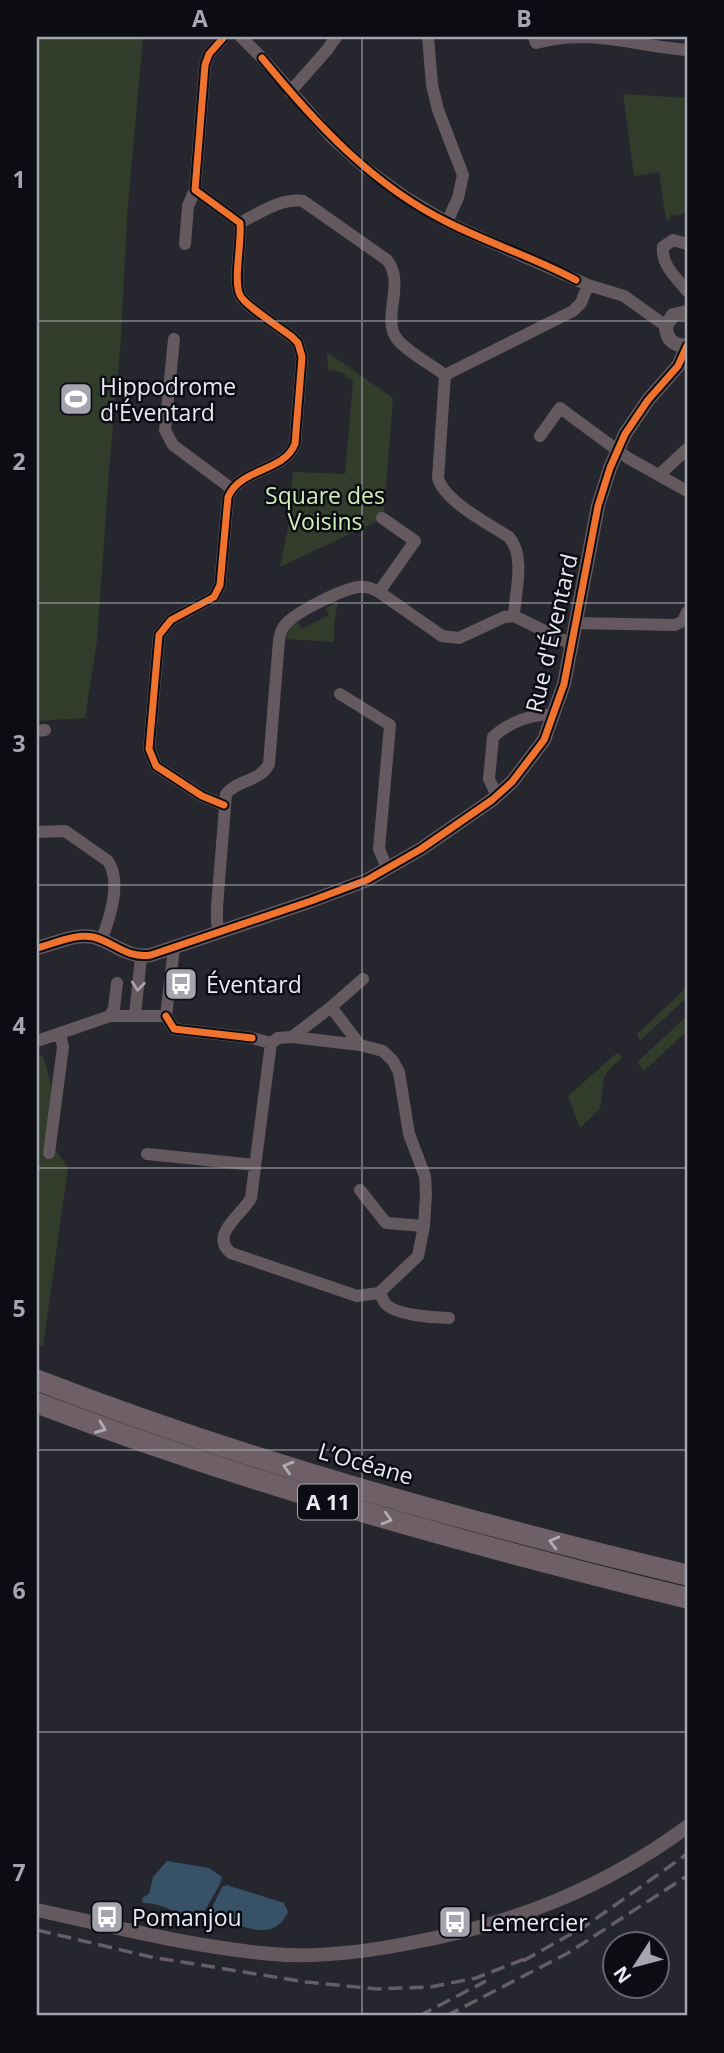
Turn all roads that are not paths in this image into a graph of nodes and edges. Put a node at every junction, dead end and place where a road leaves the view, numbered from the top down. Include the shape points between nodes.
1 (224, 37) edge
2 (241, 37) edge
3 (336, 37) edge
4 (428, 37) edge
5 (534, 37) edge
6 (556, 37) edge
7 (687, 50) edge
8 (290, 92) junction
9 (195, 190) junction
10 (447, 222) junction
11 (240, 223) junction
12 (185, 244) dead end
13 (687, 244) edge
14 (588, 285) junction
15 (687, 291) edge
16 (687, 311) edge
17 (666, 326) junction
18 (174, 339) dead end
19 (683, 349) edge
20 (445, 375) junction
21 (540, 436) dead end
22 (687, 449) edge
23 (618, 450) junction
24 (659, 475) junction
25 (232, 489) junction
26 (687, 491) edge
27 (382, 518) dead end
28 (379, 592) junction
29 (687, 612) edge
30 (513, 616) junction
31 (575, 623) junction
32 (571, 644) junction
33 (340, 694) dead end
34 (553, 715) junction
35 (497, 796) junction
36 (224, 805) junction
37 (37, 832) edge
38 (387, 868) junction
39 (220, 932) junction
40 (101, 941) junction
41 (37, 948) edge
42 (174, 948) junction
43 (141, 957) junction
44 (363, 979) dead end
45 (117, 984) dead end
46 (331, 1007) junction
47 (110, 1016) junction
48 (135, 1016) junction
49 (166, 1016) junction
50 (60, 1034) junction
51 (292, 1037) junction
52 (37, 1041) edge
53 (271, 1044) junction
54 (360, 1045) junction
55 (49, 1153) dead end
56 (147, 1154) dead end
57 (255, 1165) junction
58 (360, 1189) dead end
59 (424, 1226) junction
60 (379, 1293) junction
61 (449, 1318) dead end
62 (37, 1380) edge
63 (37, 1403) edge
64 (687, 1575) edge
65 (678, 1596) edge
66 (687, 1827) edge
67 (37, 1910) edge

1 - 9 street via 205,65
2 - 8 street
3 - 8 street
4 - 10 street via 438,110 463,176
5 - 6 street via 536,43
6 - 7 street via 616,38
8 - 10 street via 363,166
9 - 11 street
9 - 12 street via 188,206
10 - 14 street
11 - 20 street via 284,201 303,201 387,260 395,277 392,328 396,338
11 - 25 street via 239,294 298,343 302,357 292,451
13 - 15 street via 673,240 663,247 662,256
14 - 17 street via 624,296
14 - 20 street via 573,311
16 - 17 street via 673,315
17 - 19 street via 668,338
18 - 25 street via 168,438
19 - 23 street, Rue d'Éventard via 678,366 648,400
20 - 30 street via 439,485 514,544 518,559
21 - 23 street via 560,408
22 - 24 street
23 - 24 street
23 - 31 street, Rue d'Éventard via 598,506
24 - 26 street
25 - 36 street via 218,593 171,620 159,635 149,749 156,766
27 - 28 street via 415,541
28 - 30 street via 442,636 453,638
28 - 36 street via 369,587 350,589 294,616 281,629 269,764 260,775 231,788
29 - 31 street via 676,625
30 - 32 street
31 - 32 street, Rue d'Éventard
32 - 34 street, Rue d'Éventard
33 - 38 street via 390,725 379,849
34 - 35 street, Rue d'Éventard via 544,740
34 - 35 street via 530,717 492,737 489,779
35 - 38 street, Rue d'Éventard
36 - 39 street
37 - 40 street via 65,831 113,867 110,914
38 - 39 street, Rue d'Éventard via 348,888
39 - 42 street, Rue d'Éventard
40 - 41 street via 79,937
40 - 43 street
42 - 43 street, Rue d'Éventard
42 - 49 street
43 -> 48 street
44 - 46 street
45 - 47 street
46 - 51 street
46 - 54 street
47 - 48 street
47 - 50 street
48 - 49 street
49 - 53 street via 174,1029
50 - 52 street
50 - 55 street via 63,1047
51 - 53 street
51 - 54 street
53 - 57 street
54 - 59 street via 383,1051 398,1072 409,1134 425,1176
56 - 57 street
57 - 60 street via 251,1198 229,1221 225,1249 357,1296
58 - 59 street via 386,1223
59 - 60 street via 418,1256
60 - 61 street via 396,1310
64 -> 62 highway, L’Océane / A 11 via 327,1479 159,1426
63 -> 65 highway, L’Océane / A 11 via 267,1484
66 - 67 street via 620,1871 545,1907 437,1938 348,1952 273,1954 196,1944

